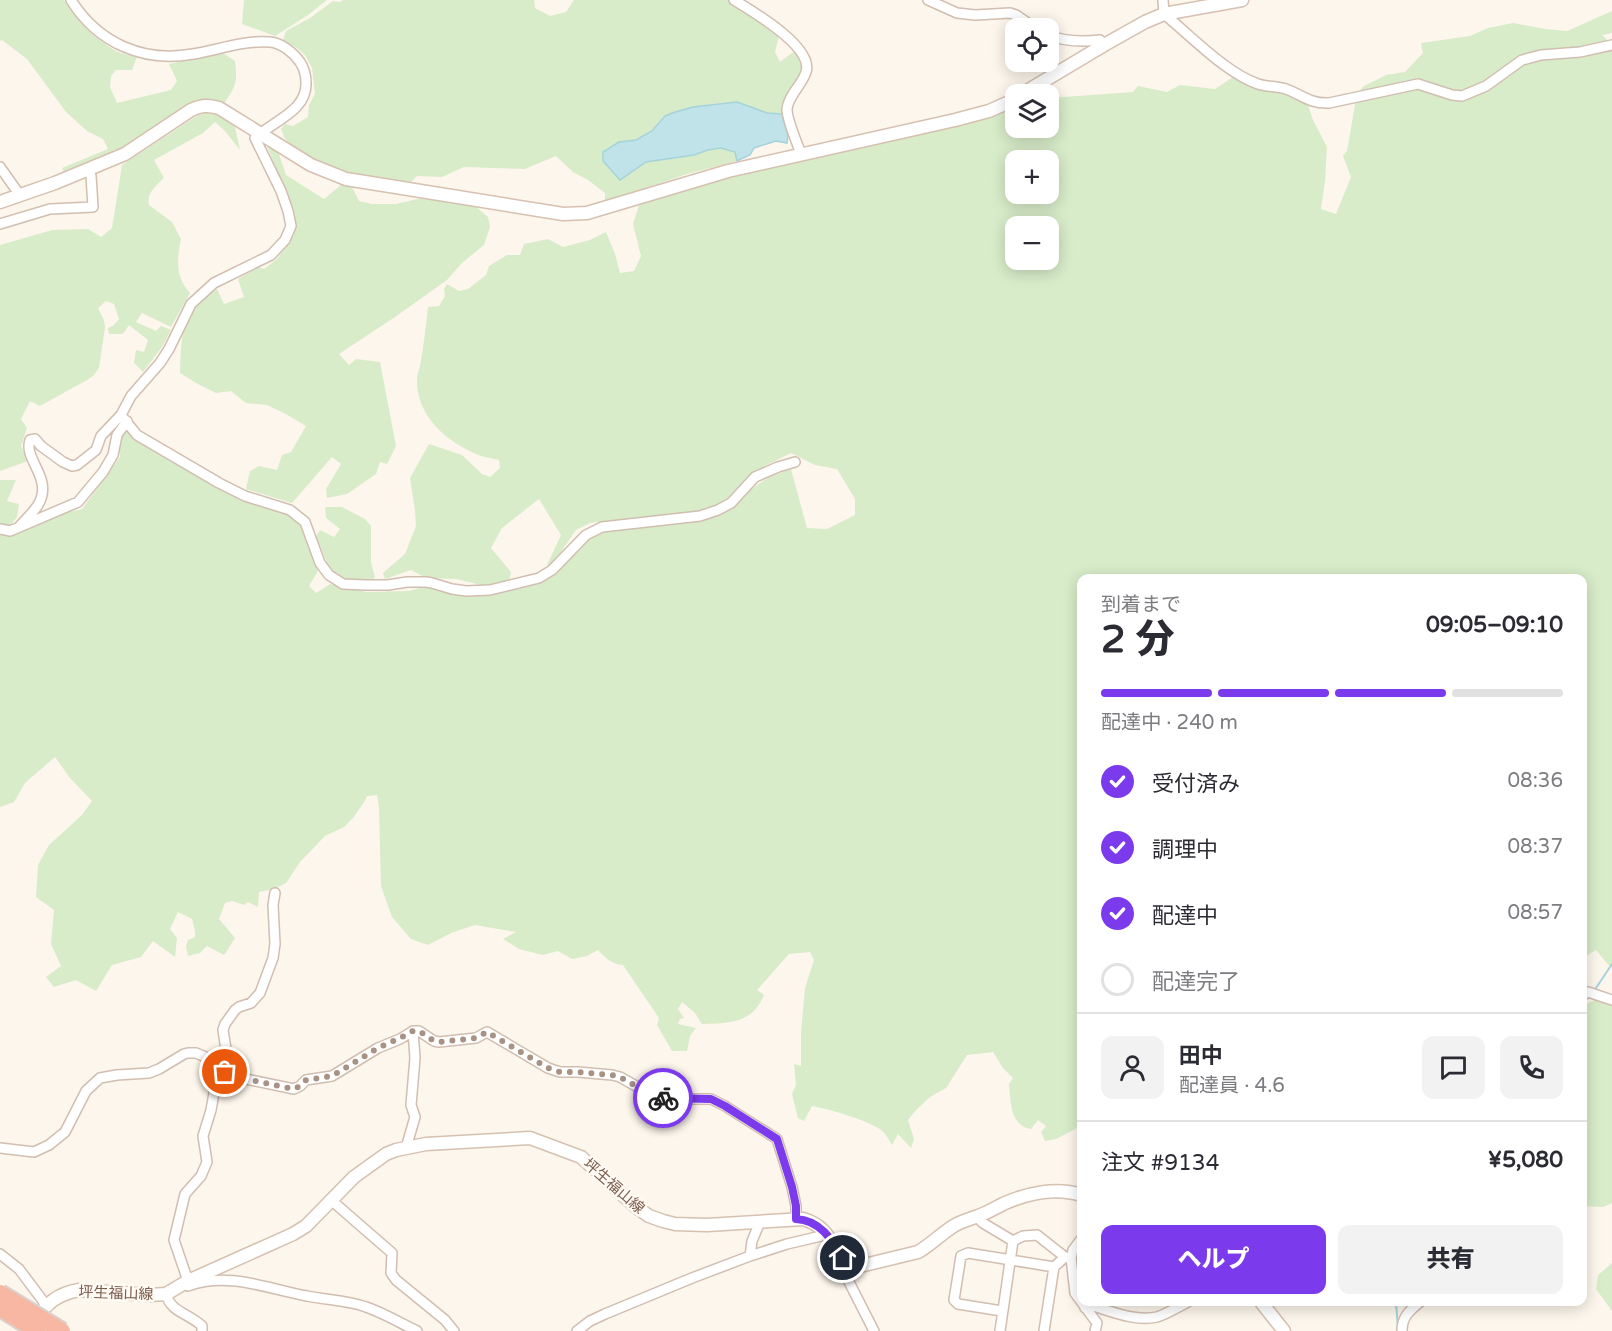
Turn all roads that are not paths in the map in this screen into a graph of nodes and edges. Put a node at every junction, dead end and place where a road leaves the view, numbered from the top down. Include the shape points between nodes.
1 (71, 0) edge
2 (734, 0) edge
3 (928, 0) edge
4 (1162, 0) edge
5 (1242, 0) edge
6 (1164, 14) junction
7 (1020, 18) edge
8 (1059, 40) edge
9 (1104, 45) junction
10 (1612, 45) edge
11 (1039, 84) edge
12 (1005, 104) edge
13 (260, 133) junction
14 (801, 154) junction
15 (0, 167) edge
16 (88, 170) junction
17 (18, 197) junction
18 (0, 202) edge
19 (0, 224) edge
20 (124, 418) junction
21 (795, 462) dead end
22 (19, 527) junction
23 (0, 529) edge
24 (275, 893) dead end
25 (1590, 994) edge
26 (1612, 1000) edge
27 (413, 1031) junction
28 (220, 1069) junction
29 (406, 1148) junction
30 (1, 1150) edge
31 (1077, 1195) edge
32 (331, 1200) junction
33 (977, 1217) junction
34 (796, 1219) junction
35 (760, 1222) junction
36 (826, 1232) junction
37 (1013, 1241) junction
38 (1077, 1246) edge
39 (0, 1254) edge
40 (750, 1256) junction
41 (1068, 1257) junction
42 (1011, 1259) junction
43 (1054, 1267) junction
44 (852, 1268) junction
45 (177, 1287) junction
46 (0, 1293) edge
47 (1077, 1296) edge
48 (46, 1305) junction
49 (1088, 1306) edge
50 (1093, 1306) edge
51 (1180, 1306) edge
52 (1265, 1306) edge
53 (1415, 1306) edge
54 (0, 1308) edge
55 (1085, 1308) joint
56 (1002, 1311) junction
57 (26, 1331) edge
58 (37, 1331) edge
59 (62, 1331) edge
60 (202, 1331) edge
61 (417, 1331) edge
62 (454, 1331) edge
63 (578, 1331) edge
64 (874, 1331) edge
65 (1000, 1331) edge
66 (1044, 1331) edge
67 (1095, 1331) edge
68 (1284, 1331) edge
69 (1402, 1331) edge

1 - 13 street via 96,30 124,48 142,54 172,57 263,42 284,47 301,63 306,89 295,109
2 - 14 street via 774,25 808,64 787,113
3 - 7 street via 957,13 1010,13
4 - 6 street
5 - 6 street
6 - 9 street
6 - 10 street via 1249,80 1288,90 1317,104 1418,84 1462,96 1486,86 1522,60
8 - 9 street via 1100,40
9 - 11 street
12 - 14 street via 955,120
13 - 14 street via 311,165 346,179 563,214 587,213 728,171
13 - 16 street via 219,108 201,105 125,154
13 - 20 street via 255,138 288,212 291,226 285,240 271,255 214,283 191,304 164,356 131,396
15 - 17 street
16 - 17 street
16 - 19 street via 93,207 50,209
17 - 18 street
20 - 21 street via 137,435 219,483 290,510 305,522 320,563 343,584 426,582 466,591 490,590 539,578 586,535 602,528 700,516 718,510 755,477
20 - 22 street via 113,455 78,502
20 - 22 street via 101,436 96,450 77,465 63,462 35,439 30,440 44,491 38,505
22 - 23 street via 10,531
24 - 28 street via 273,958 260,993 251,1003 235,1010 225,1024 226,1049
25 - 26 street
27 - 28 street via 332,1076 306,1080 294,1089 231,1076
27 - 29 street via 411,1105 415,1117
27 - 34 street via 439,1042 476,1038 487,1032 560,1072 620,1077 664,1099 711,1099 777,1139 792,1187
28 - 30 street via 217,1062 188,1053 149,1073 100,1078 86,1090 65,1132 49,1145 34,1152
28 - 45 street via 204,1136 207,1162 185,1194 174,1240
29 - 32 street, 坪生福山線 via 371,1164
29 - 35 street, 坪生福山線 via 530,1138 581,1157 649,1216 675,1224
31 - 33 street via 1031,1194
32 - 45 street, 坪生福山線 via 293,1234
32 - 62 street via 392,1253 391,1274
33 - 37 street
33 - 44 street via 963,1220 918,1252
34 - 35 street, 坪生福山線
34 - 36 street, 坪生福山線 via 810,1221
35 - 40 street
36 - 40 street
36 - 44 street
37 - 41 street via 1036,1235
37 - 42 street
38 - 41 street
39 - 48 street via 19,1269
40 - 63 street via 605,1314
41 - 43 street
41 - 47 street
42 - 43 street
42 - 56 street
42 - 56 street via 968,1253 961,1256 954,1300 958,1304
43 - 66 street
44 - 64 street via 847,1278
45 - 48 street, 坪生福山線 via 149,1295 79,1290
45 - 60 street via 169,1303 196,1320
45 - 61 street via 236,1280 364,1306
46 - 59 highway, bridge
48 - 57 street, 坪生福山線
49 - 55 street
50 - 51 street via 1143,1319 1158,1317
52 - 68 street
53 - 69 street via 1406,1314
54 - 58 highway, bridge
55 - 67 street via 1096,1323
56 - 65 street

